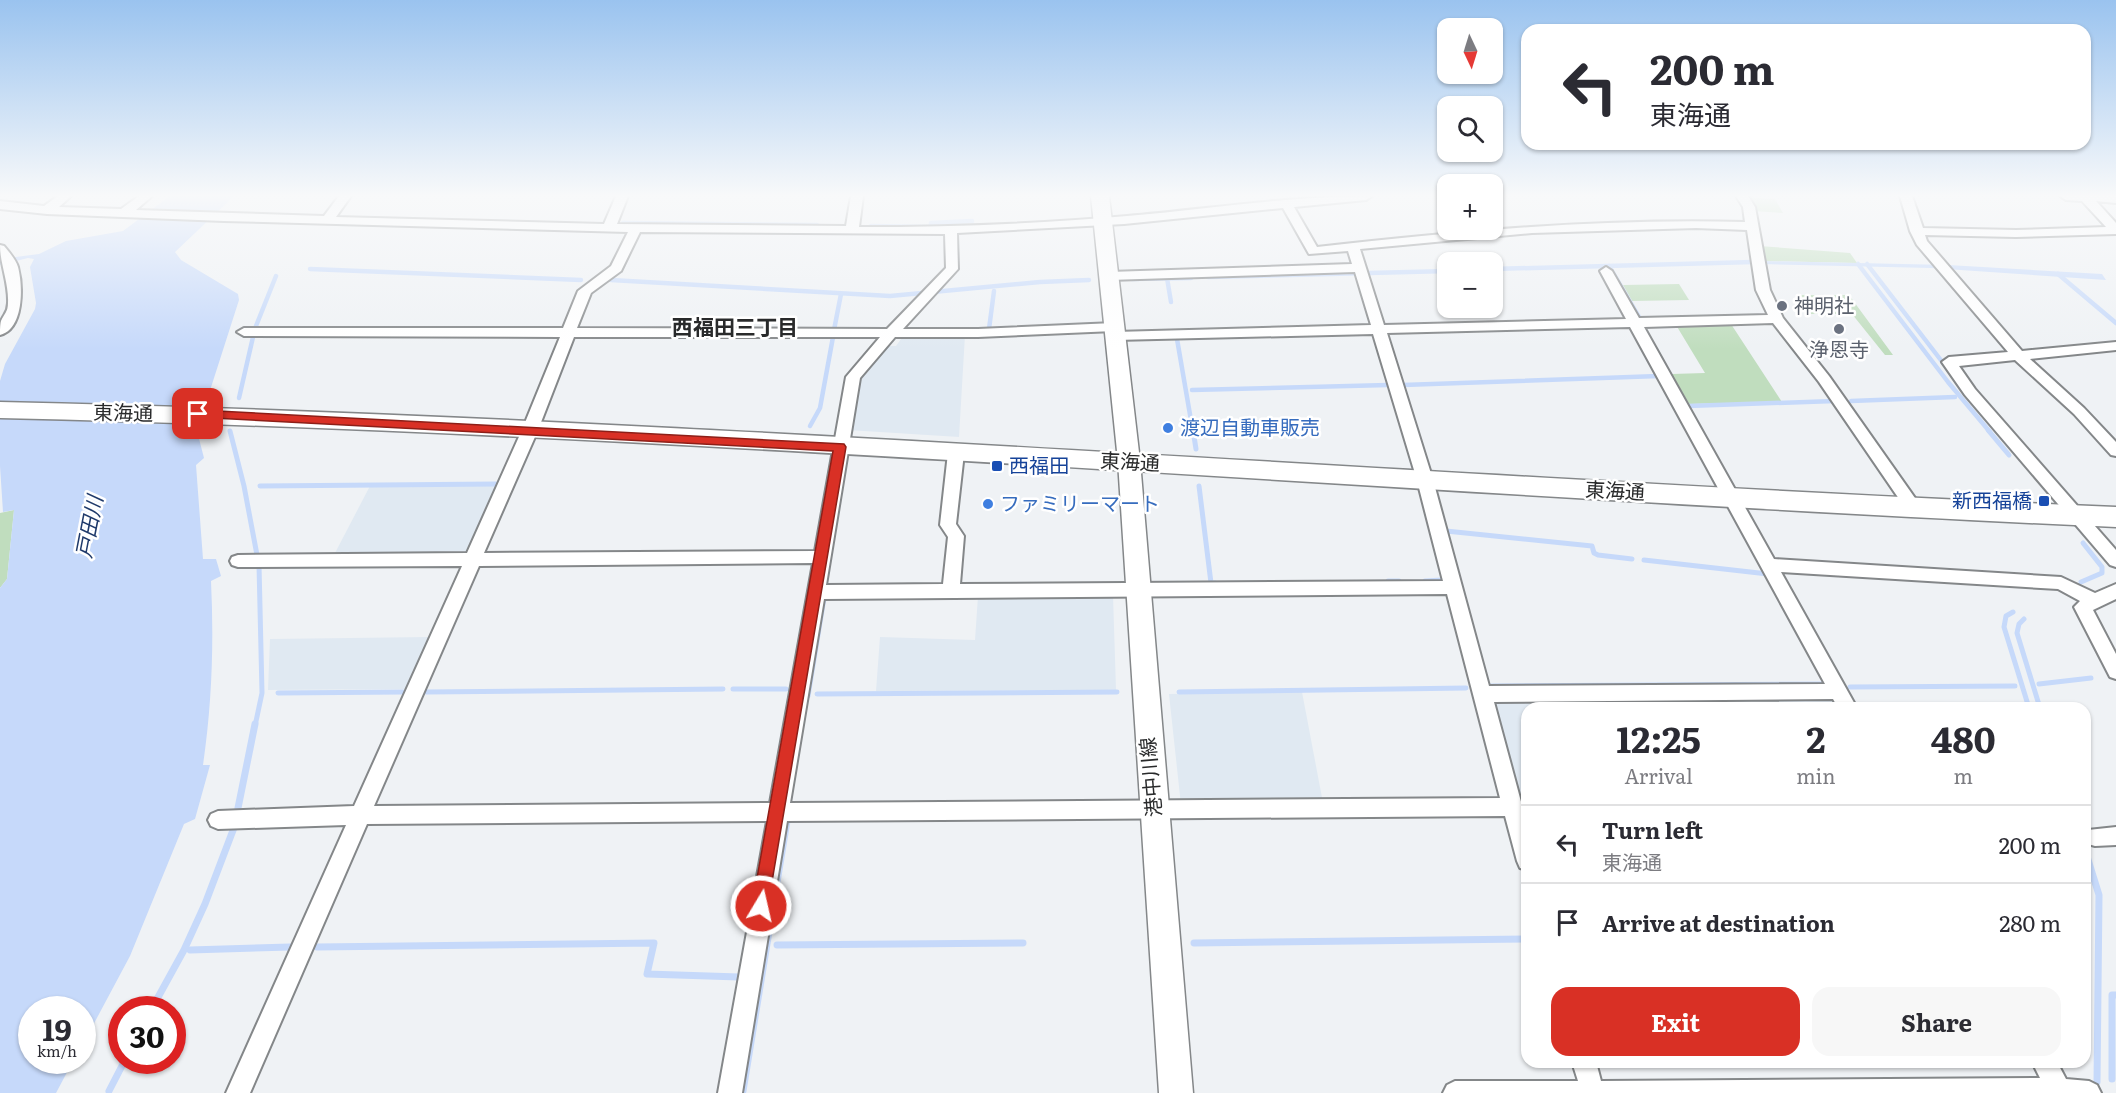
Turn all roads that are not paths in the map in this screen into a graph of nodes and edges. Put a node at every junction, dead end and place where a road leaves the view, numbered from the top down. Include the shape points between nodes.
1 (626, 247) edge
2 (951, 247) edge
3 (1106, 247) edge
4 (1311, 247) edge
5 (1345, 247) edge
6 (1353, 247) edge
7 (1755, 247) edge
8 (1925, 247) edge
9 (6, 256) edge
10 (1361, 271) junction
11 (1606, 272) dead end
12 (1109, 276) junction
13 (1777, 319) junction
14 (1636, 323) junction
15 (1379, 329) junction
16 (0, 331) edge
17 (244, 332) dead end
18 (568, 332) junction
19 (1115, 332) junction
20 (891, 333) junction
21 (2116, 346) edge
22 (2018, 355) junction
23 (0, 410) edge
24 (530, 430) junction
25 (840, 447) junction
26 (2116, 451) edge
27 (956, 453) junction
28 (1129, 461) junction
29 (1425, 480) junction
30 (1730, 497) junction
31 (1914, 508) junction
32 (2078, 515) junction
33 (2116, 517) edge
34 (822, 557) junction
35 (472, 559) junction
36 (238, 561) dead end
37 (2116, 561) edge
38 (1769, 565) junction
39 (1453, 586) junction
40 (1137, 590) junction
41 (951, 591) junction
42 (2116, 591) edge
43 (816, 592) junction
44 (2095, 601) junction
45 (2116, 672) edge
46 (1839, 691) junction
47 (1483, 694) junction
48 (1845, 702) edge
49 (1512, 807) junction
50 (1154, 811) junction
51 (776, 812) junction
52 (362, 815) junction
53 (218, 819) dead end
54 (2116, 836) edge
55 (2095, 837) dead end
56 (1521, 839) edge
57 (1586, 1068) edge
58 (2047, 1068) edge
59 (2059, 1090) junction
60 (1593, 1092) edge
61 (238, 1093) edge
62 (730, 1093) edge
63 (1176, 1093) edge
64 (1455, 1093) edge
65 (2089, 1093) edge

1 - 18 street via 616,268 585,291
2 - 20 street via 952,269
3 - 12 main road, 港中川線
4 - 5 street via 1313,251
6 - 10 street
7 - 13 street via 1762,290
8 - 22 street
9 - 16 street via 14,312
10 - 12 street
10 - 15 street
11 - 14 street
12 - 19 main road, 港中川線
13 - 14 street
13 - 31 street
14 - 15 street
14 - 30 street
15 - 19 street
15 - 29 street
17 - 18 street
18 - 20 street
18 - 24 street
19 - 20 street
19 - 28 main road, 港中川線
20 - 25 street via 854,377
21 - 22 street
22 - 26 street
22 - 32 street via 1949,362 1970,392
23 - 24 main road, 東海通 via 220,414
24 - 25 main road, 東海通
24 - 35 street
25 - 27 main road, 東海通
25 - 34 street
27 - 28 main road, 東海通
27 - 41 street via 948,525 956,536
28 - 29 main road, 東海通
28 - 40 main road, 港中川線
29 - 30 main road, 東海通
29 - 39 street
30 - 31 main road, 東海通
30 - 38 street
31 - 32 main road, 東海通
32 - 33 main road, 東海通
32 - 37 street
34 - 35 street
34 - 43 street
35 - 36 street
35 - 52 street
38 - 44 street via 2061,583
38 - 46 street
39 - 40 street
39 - 47 street
40 - 41 street
40 - 50 main road, 港中川線
41 - 43 street
42 - 44 street
43 - 51 street
44 - 45 street via 2083,607
46 - 47 street
46 - 48 street
47 - 49 street
49 - 50 street
49 - 56 street
50 - 51 street
50 - 63 main road, 港中川線
51 - 52 street
51 - 62 street
52 - 53 street
52 - 61 street
54 - 55 street
57 - 60 street
58 - 59 street
59 - 60 street
59 - 65 street
60 - 64 street

